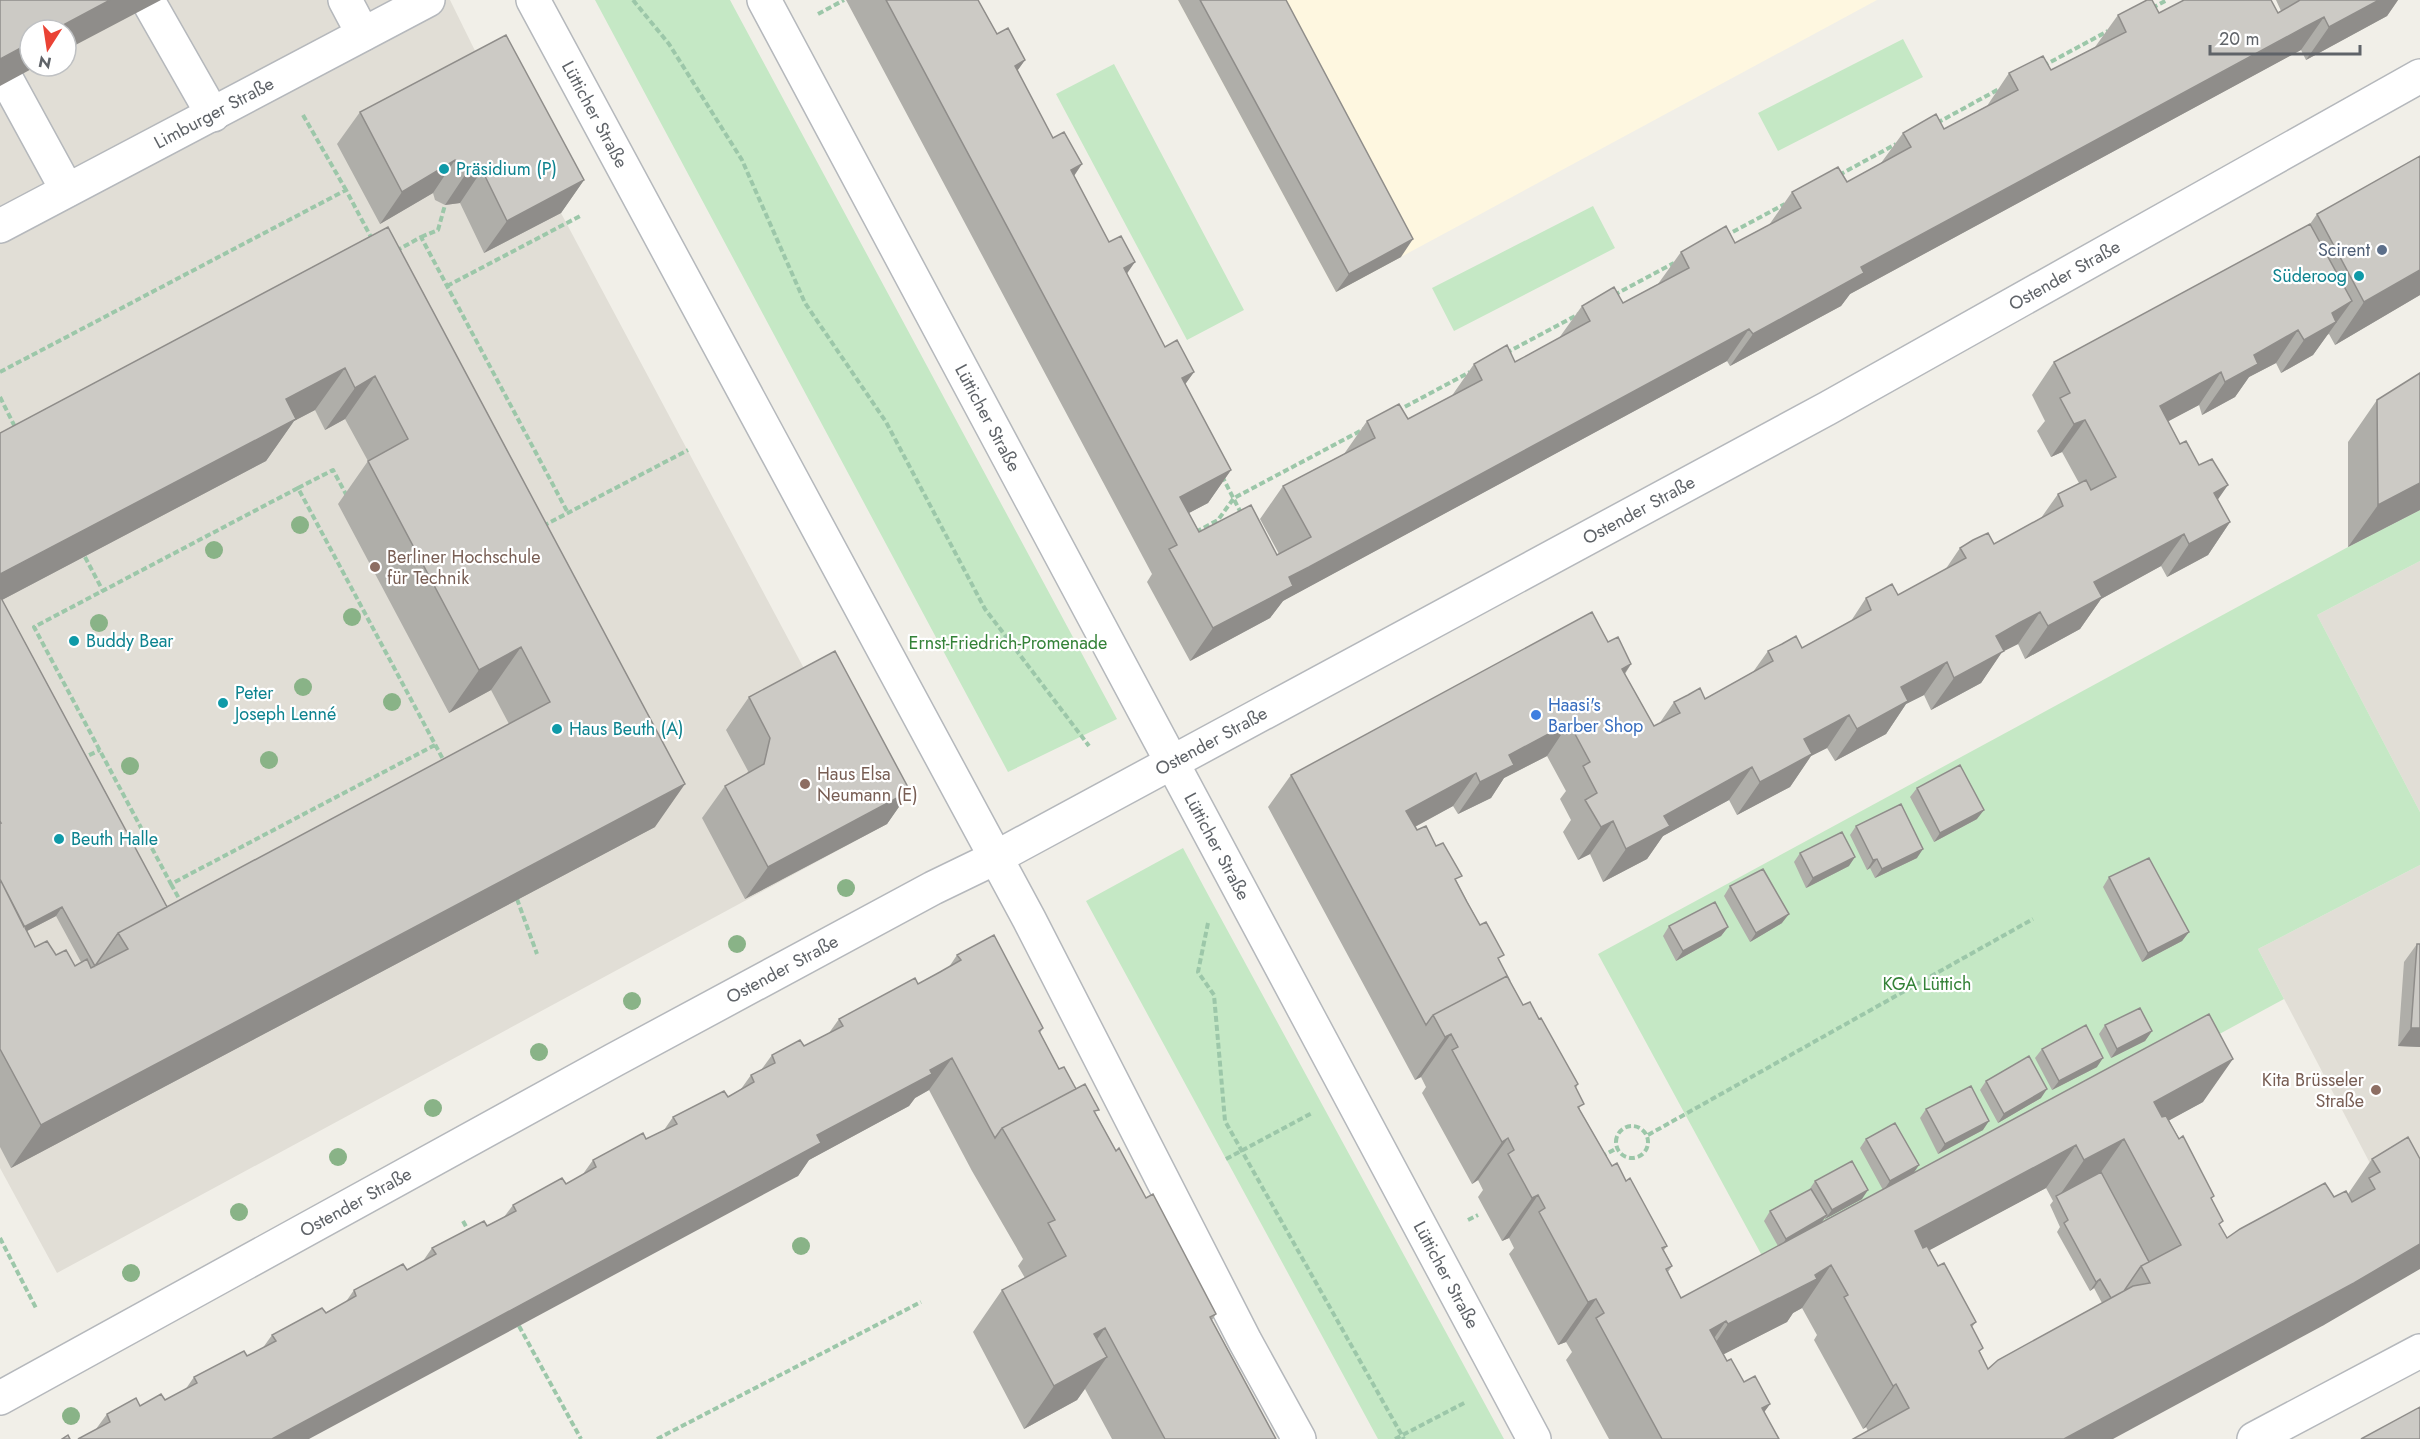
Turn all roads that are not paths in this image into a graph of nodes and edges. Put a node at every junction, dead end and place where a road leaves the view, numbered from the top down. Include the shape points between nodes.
1 (345, 0) edge
2 (428, 0) edge
3 (533, 0) edge
4 (764, 0) edge
5 (151, 6) dead end
6 (363, 34) junction
7 (2420, 76) edge
8 (8, 82) edge
9 (213, 115) junction
10 (68, 190) junction
11 (0, 226) edge
12 (1173, 762) junction
13 (995, 858) junction
14 (2420, 1351) edge
15 (0, 1398) edge
16 (1299, 1439) edge
17 (1534, 1439) edge
18 (2254, 1439) edge

1 - 6 street
2 - 6 street, Limburger Straße
3 - 13 street, Lütticher Straße
4 - 12 street, Lütticher Straße
5 - 9 street
6 - 9 street, Limburger Straße
7 - 12 street, Ostender Straße via 1817,413
8 - 10 street
9 - 10 street, Limburger Straße
10 - 11 street, Limburger Straße
12 - 13 street, Ostender Straße
12 - 17 street, Lütticher Straße
13 - 15 street, Ostender Straße via 614,1060
13 - 16 street, Lütticher Straße
14 - 18 street

